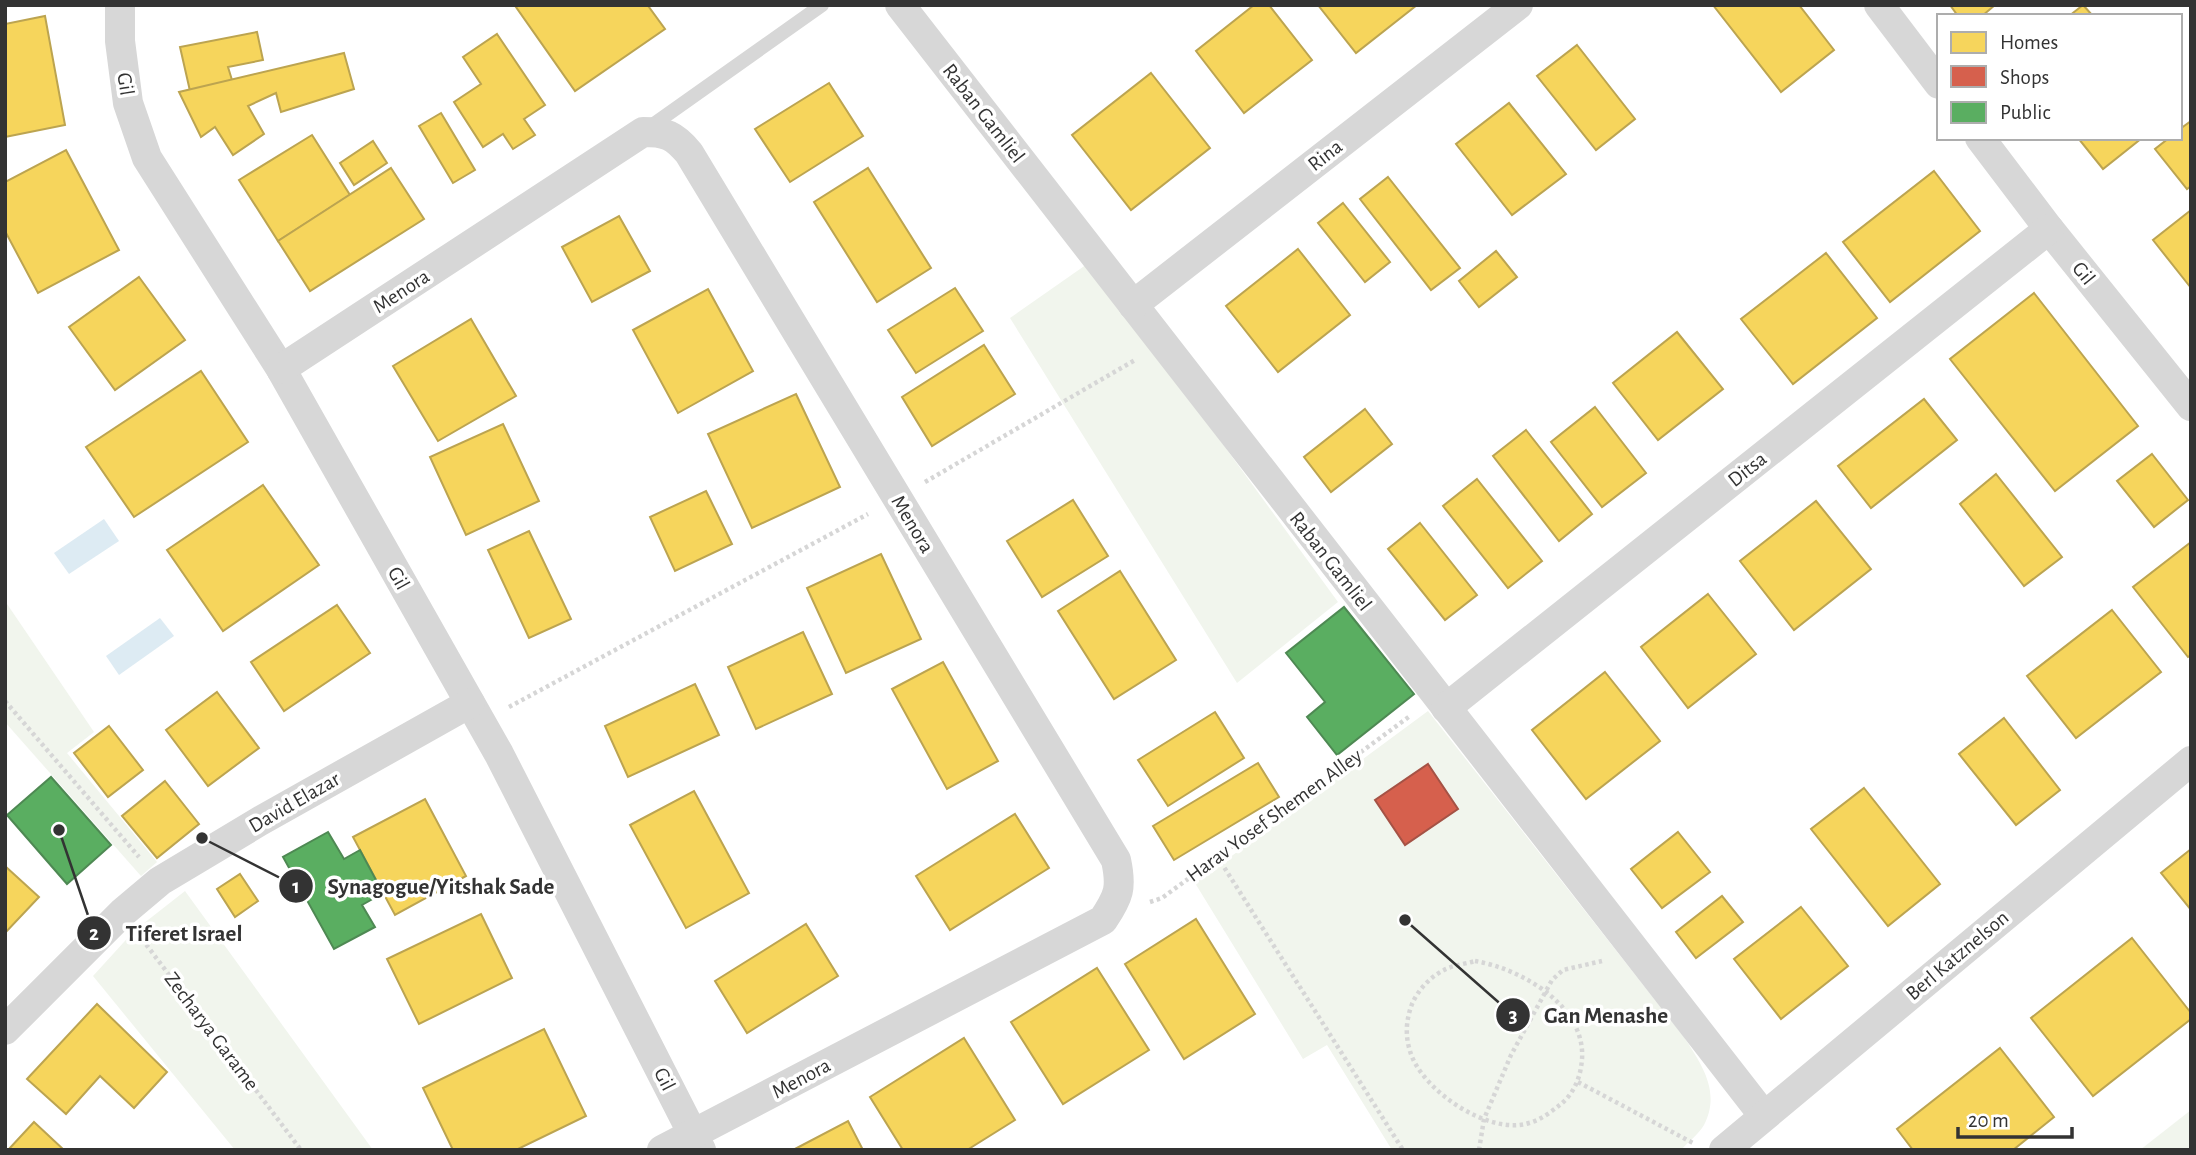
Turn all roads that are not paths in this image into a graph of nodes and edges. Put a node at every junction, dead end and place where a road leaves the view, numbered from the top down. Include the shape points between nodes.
1 (120, 5) edge
2 (822, 5) edge
3 (900, 5) edge
4 (1518, 5) edge
5 (1879, 5) edge
6 (1937, 81) edge
7 (643, 132) junction
8 (1982, 140) edge
9 (2049, 229) junction
10 (1133, 305) junction
11 (281, 369) junction
12 (2191, 405) edge
13 (1442, 703) junction
14 (475, 712) junction
15 (2191, 761) edge
16 (5, 1030) edge
17 (1764, 1116) junction
18 (697, 1142) edge
19 (662, 1150) edge
20 (1724, 1150) edge

1 - 11 street, Gil via 128,103 146,158
2 - 7 lane
3 - 10 street, Raban Gamliel
4 - 10 street, Rina
5 - 6 street
7 - 11 street, Menora
7 - 18 street, Menora via 661,132 689,153 1116,860 1119,877 1117,899 1103,920
8 - 9 street, Gil
9 - 12 street, Gil
9 - 13 street, Ditsa
10 - 13 street, Raban Gamliel
11 - 14 street, Gil
13 - 17 street, Raban Gamliel
14 - 16 street, David Elazar via 260,821 160,881
14 - 18 street, Gil
15 - 17 street, Berl Katznelson
17 - 20 street, Berl Katznelson
18 - 19 street, Menora

